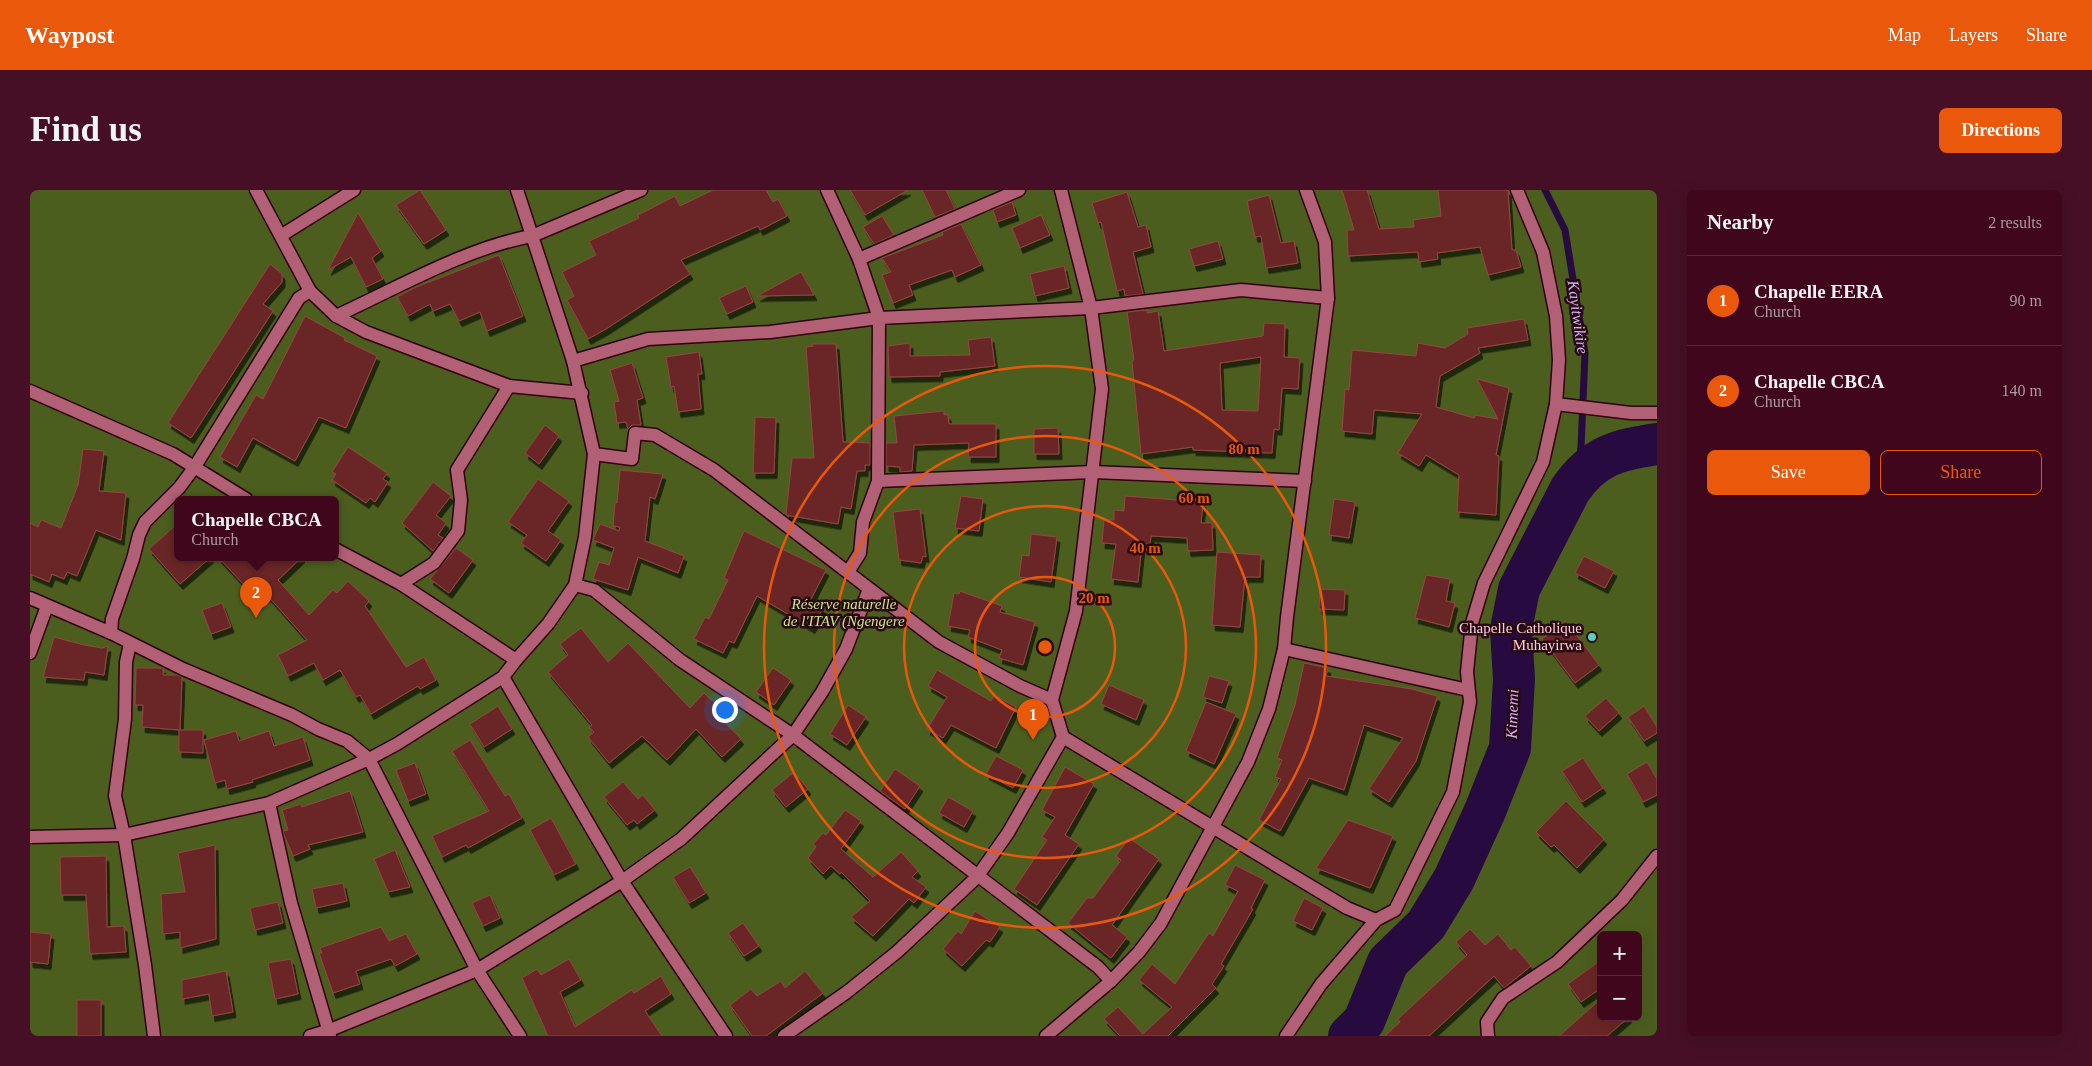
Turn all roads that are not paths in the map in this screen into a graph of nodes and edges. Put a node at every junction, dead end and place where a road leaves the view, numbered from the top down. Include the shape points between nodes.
1 (256, 190) edge
2 (354, 190) edge
3 (517, 190) edge
4 (641, 190) edge
5 (827, 190) edge
6 (1020, 190) edge
7 (1061, 190) edge
8 (1306, 190) edge
9 (1517, 190) edge
10 (282, 235) junction
11 (532, 236) junction
12 (858, 259) junction
13 (310, 291) junction
14 (1328, 298) junction
15 (1091, 308) junction
16 (336, 316) junction
17 (879, 318) junction
18 (573, 361) junction
19 (509, 386) junction
20 (30, 391) edge
21 (582, 393) junction
22 (1556, 404) junction
23 (1657, 413) edge
24 (594, 454) junction
25 (194, 468) junction
26 (1093, 472) junction
27 (878, 480) junction
28 (1305, 481) junction
29 (241, 496) edge
30 (339, 551) edge
31 (848, 572) junction
32 (401, 584) junction
33 (575, 585) junction
34 (869, 589) junction
35 (30, 598) edge
36 (47, 606) junction
37 (111, 634) junction
38 (130, 644) junction
39 (1284, 649) junction
40 (30, 653) edge
41 (516, 660) junction
42 (503, 677) junction
43 (1468, 690) junction
44 (1052, 700) junction
45 (793, 734) junction
46 (1062, 737) junction
47 (368, 759) junction
48 (269, 803) junction
49 (1213, 827) junction
50 (124, 835) junction
51 (30, 837) edge
52 (1657, 856) edge
53 (977, 877) junction
54 (622, 881) junction
55 (1376, 920) junction
56 (477, 970) junction
57 (1111, 981) junction
58 (330, 1033) edge
59 (154, 1036) edge
60 (310, 1036) edge
61 (520, 1036) edge
62 (726, 1036) edge
63 (784, 1036) edge
64 (1046, 1036) edge
65 (1286, 1036) edge
66 (1488, 1036) edge

1 - 10 street
2 - 10 street
3 - 11 street
4 - 11 street
5 - 12 street
6 - 12 street
7 - 15 street
8 - 14 street via 1325,242
9 - 22 street via 1544,252 1556,316 1559,360
10 - 13 street
11 - 16 street via 514,239 451,262
11 - 18 street
12 - 17 street
13 - 16 street
13 - 25 street via 299,298
14 - 15 street via 1242,290
14 - 28 street
15 - 17 street
15 - 26 street via 1102,389
16 - 19 street via 366,332
17 - 18 street via 770,332 648,339
17 - 27 street
18 - 21 street
19 - 21 street
19 - 32 street via 457,470 461,500 458,531 434,563
20 - 25 street via 173,454
21 - 24 street
22 - 23 street
22 - 43 street via 1543,462 1484,583 1472,623
24 - 31 street via 632,459 635,433 655,435 714,470
24 - 33 street via 585,537
25 - 29 street
25 - 37 street via 145,522 138,535 133,560 112,619
26 - 27 street
26 - 28 street
26 - 44 street via 1076,611
27 - 31 street via 864,522 860,553
28 - 39 street
30 - 32 street
31 - 34 street
32 - 41 street
33 - 41 street via 548,624
33 - 45 street via 594,590 680,660
34 - 44 street via 939,642
34 - 45 street via 846,649
35 - 36 street
36 - 37 street
36 - 40 street
37 - 38 street
38 - 47 street via 347,741
38 - 50 street via 115,796
39 - 43 street
39 - 49 street via 1269,709 1248,762
41 - 42 street
42 - 47 street
42 - 54 street
43 - 55 street via 1470,702 1453,792 1395,910
44 - 46 street
45 - 53 street
45 - 54 street via 682,839
46 - 49 street
46 - 53 street via 1008,833
47 - 48 street
47 - 56 street
48 - 50 street
48 - 58 street via 291,903
49 - 55 street via 1347,908
49 - 57 street via 1161,923
50 - 51 street
50 - 59 street
52 - 66 street via 1622,900 1557,962 1503,998 1488,1022
53 - 57 street via 1098,967
53 - 63 street via 897,952
54 - 56 street
54 - 62 street
55 - 65 street via 1321,984
56 - 58 street
56 - 61 street
57 - 64 street
58 - 60 street

